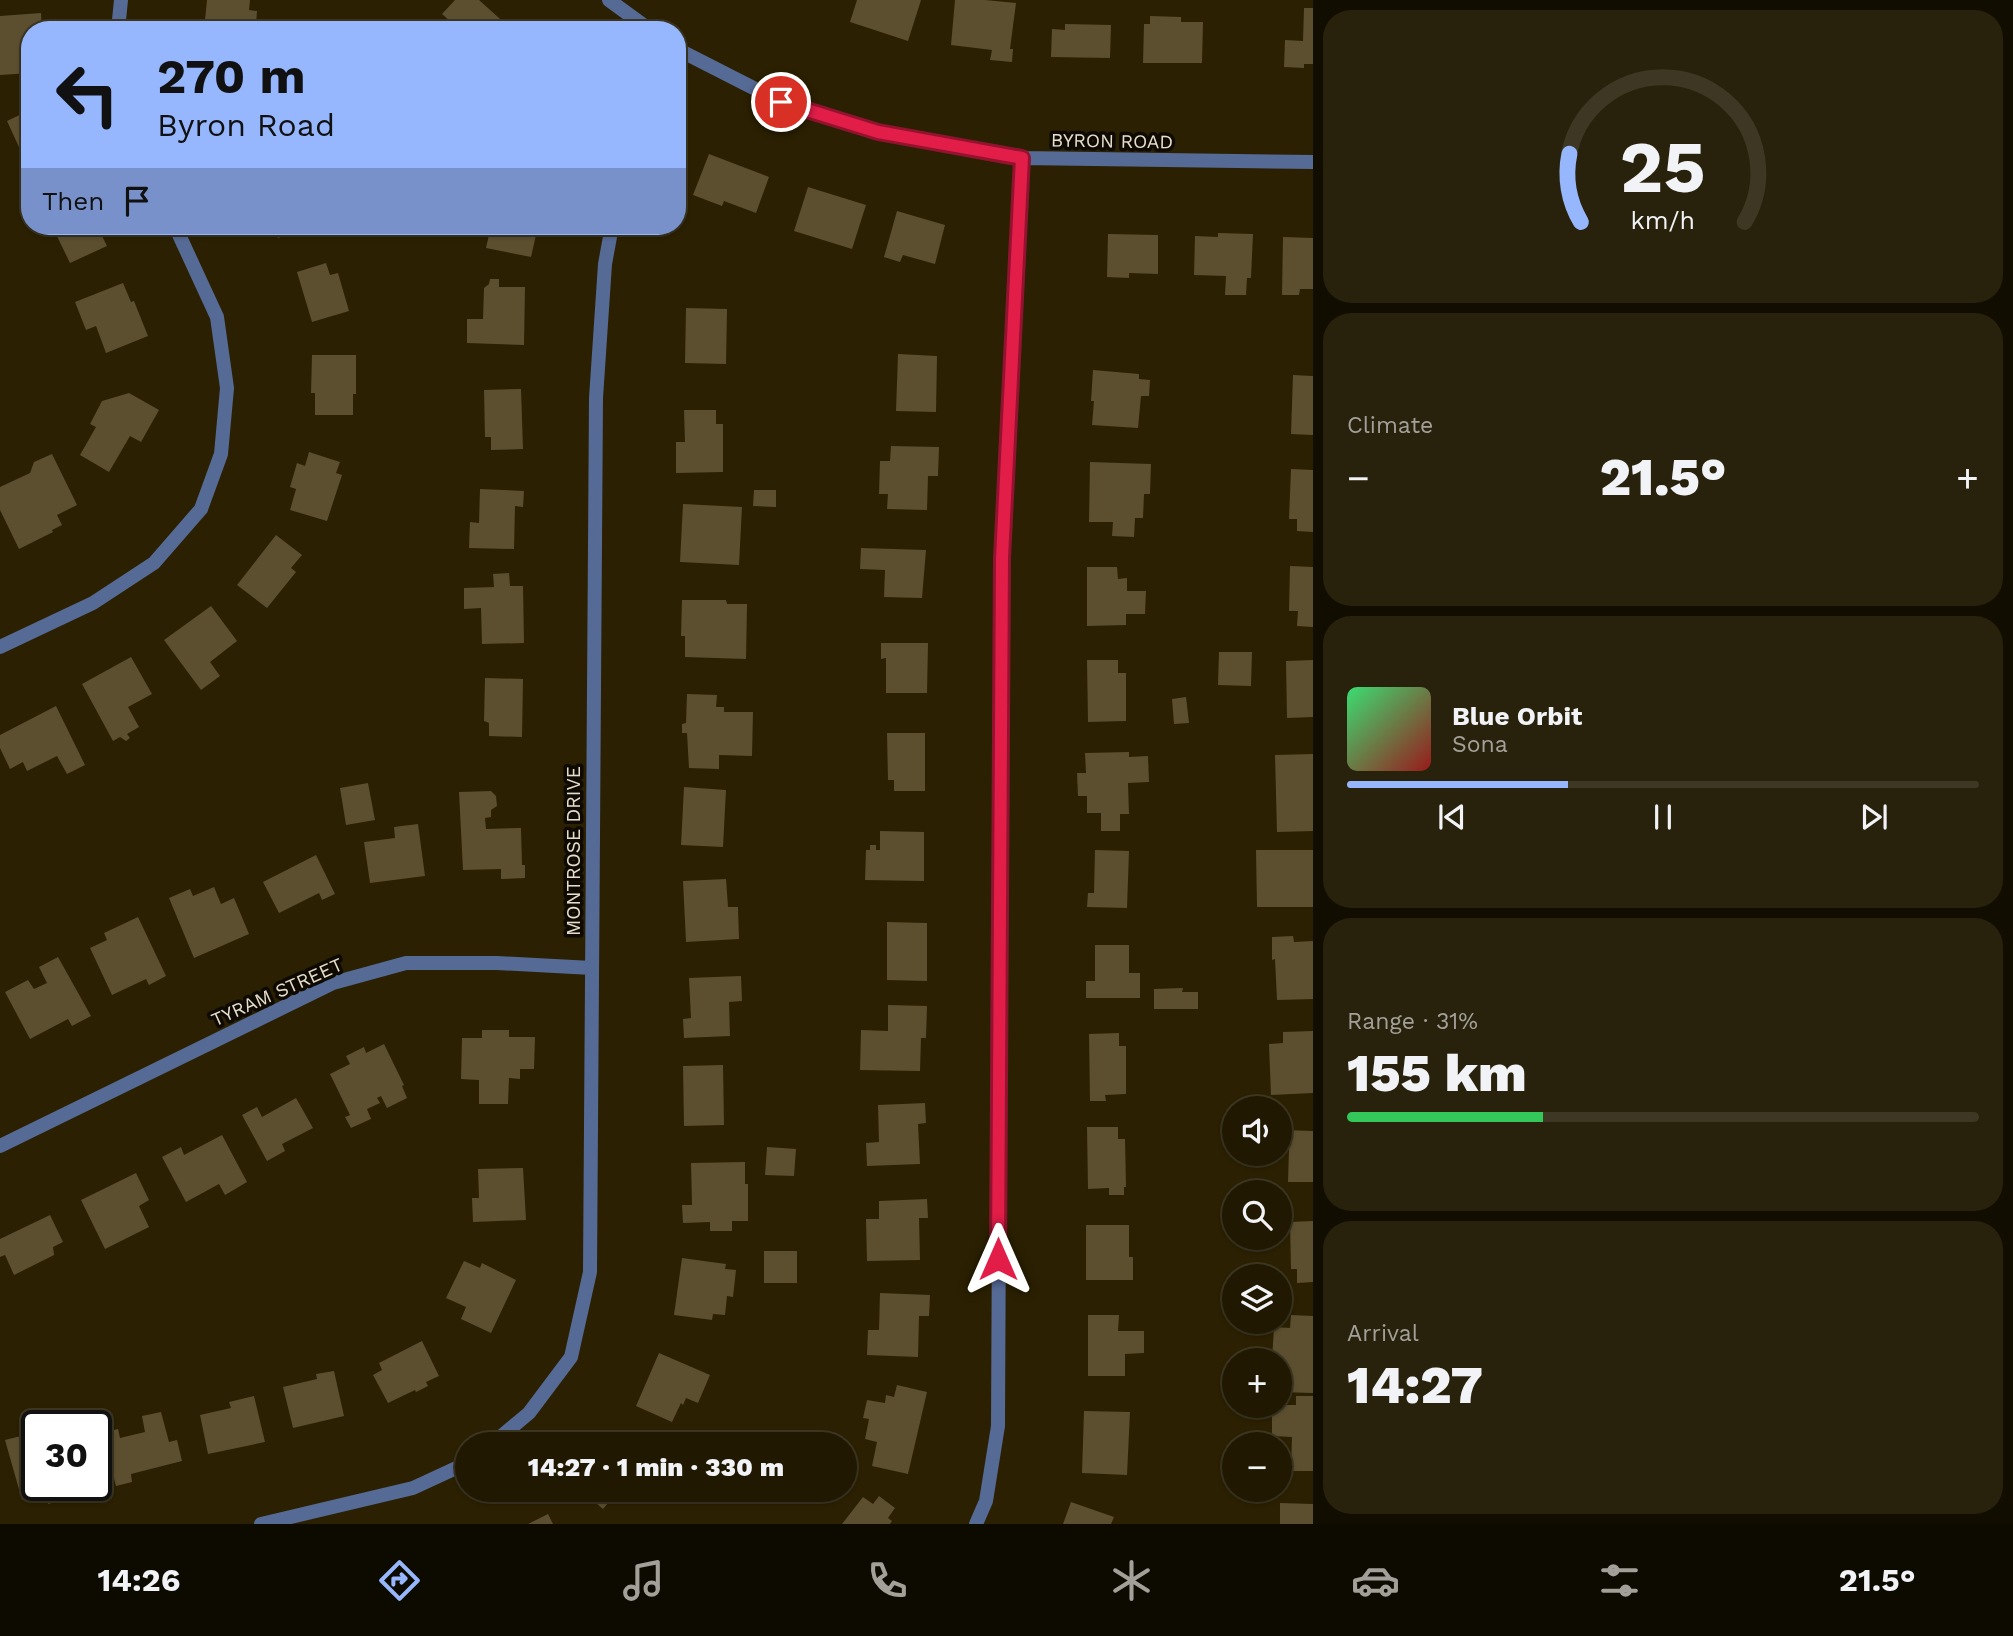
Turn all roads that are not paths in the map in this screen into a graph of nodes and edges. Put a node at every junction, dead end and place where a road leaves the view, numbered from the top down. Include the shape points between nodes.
1 (121, 0) edge
2 (608, 0) edge
3 (119, 21) edge
4 (637, 21) edge
5 (686, 57) edge
6 (1022, 158) junction
7 (1313, 162) edge
8 (179, 235) edge
9 (610, 235) edge
10 (0, 647) edge
11 (592, 968) junction
12 (0, 1146) edge
13 (506, 1432) edge
14 (455, 1469) edge
15 (313, 1518) edge
16 (261, 1524) edge
17 (976, 1524) edge

1 - 3 street
2 - 4 street
5 - 6 street, BYRON ROAD via 781,102 878,132
6 - 7 street, BYRON ROAD
6 - 17 street via 1002,558 998,1426 986,1501
8 - 10 street via 217,317 227,388 221,454 201,509 153,563 93,603
9 - 11 street, MONTROSE DRIVE via 596,398
11 - 12 street, TYRAM STREET via 406,963 333,983
11 - 13 street, MONTROSE DRIVE via 590,1272 571,1357 529,1413
14 - 15 street via 414,1488
15 - 16 street

